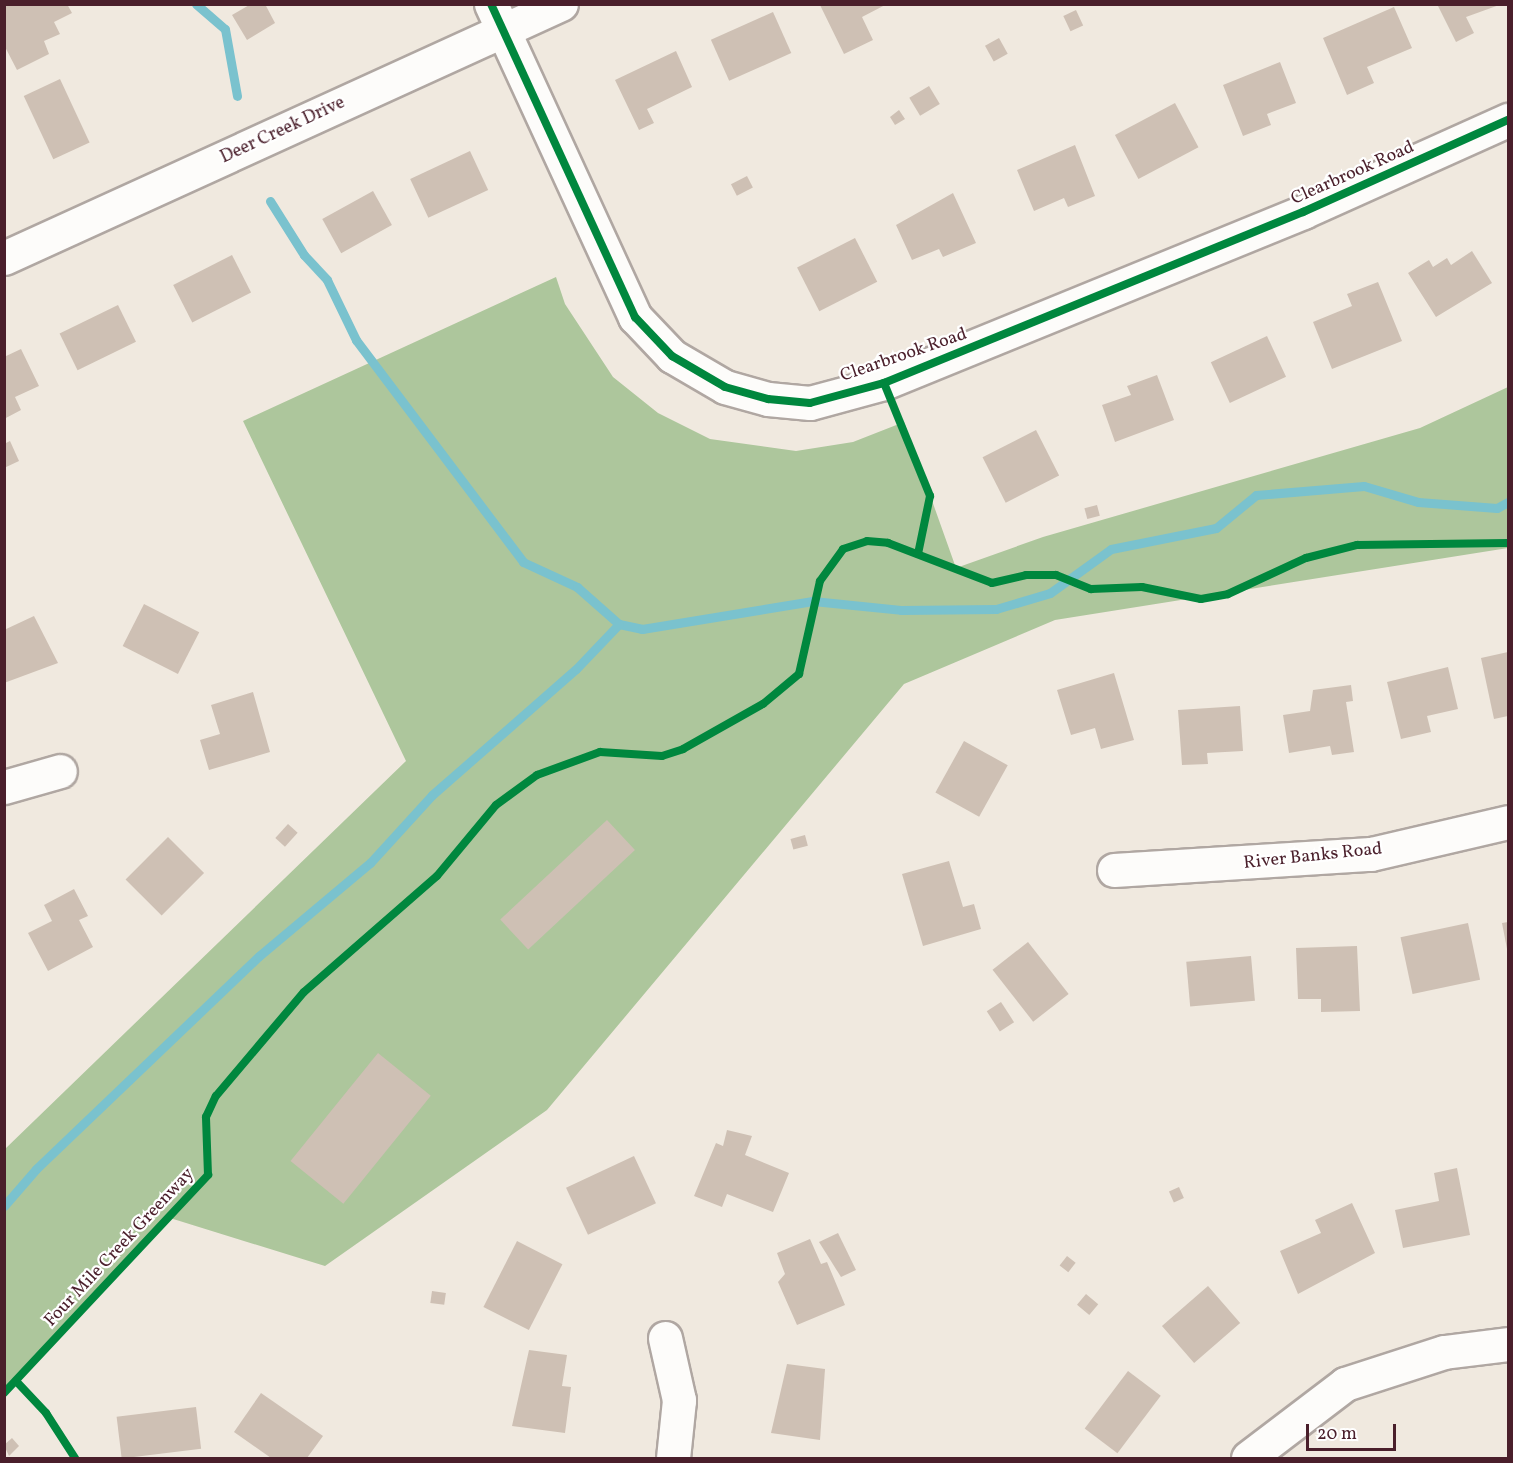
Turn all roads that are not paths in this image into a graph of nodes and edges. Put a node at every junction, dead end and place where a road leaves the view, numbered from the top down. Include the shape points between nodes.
1 (561, 4) edge
2 (497, 18) edge
3 (1509, 120) edge
4 (4, 258) edge
5 (60, 771) dead end
6 (4, 787) edge
7 (1509, 822) edge
8 (1114, 870) dead end
9 (665, 1338) dead end
10 (1509, 1344) edge
11 (673, 1458) edge
12 (1248, 1458) edge

1 - 2 street, Deer Creek Drive
2 - 3 street, Clearbrook Road via 635,317 672,356 724,387 799,402 876,386 986,343 1304,212
2 - 4 street, Deer Creek Drive
5 - 6 street
7 - 8 street, River Banks Road via 1371,854
9 - 11 street via 679,1400
10 - 12 street via 1402,1362 1345,1384

